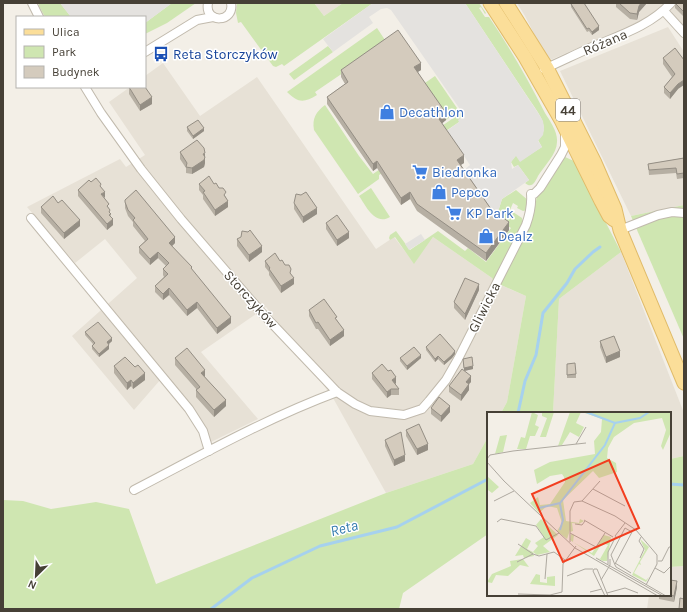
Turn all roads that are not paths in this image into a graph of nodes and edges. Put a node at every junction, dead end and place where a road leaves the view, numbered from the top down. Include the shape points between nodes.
1 (32, 3) edge
2 (230, 3) edge
3 (490, 3) edge
4 (506, 3) edge
5 (671, 3) edge
6 (208, 5) edge
7 (664, 10) junction
8 (38, 16) edge
9 (213, 17) junction
10 (197, 20) junction
11 (684, 33) edge
12 (146, 51) edge
13 (547, 68) junction
14 (535, 74) junction
15 (88, 88) edge
16 (561, 120) junction
17 (684, 213) edge
18 (31, 218) dead end
19 (619, 227) junction
20 (684, 383) edge
21 (337, 392) junction
22 (210, 451) junction
23 (134, 490) dead end

1 - 8 street
2 - 9 street via 231,10 226,17
3 - 14 main road, Gliwicka / 44
4 - 13 main road, Gliwicka / 44
5 - 7 street, Różana
6 - 9 street via 209,13
6 - 10 street
7 - 11 street
7 - 13 street, Różana via 631,31
9 - 10 street
10 - 12 street
13 - 14 street, Różana
13 - 19 main road, Gliwicka / 44 via 597,169 615,209
14 - 16 main road, Gliwicka / 44
15 - 21 street, Storczyków via 101,113 181,219 262,314
16 - 19 main road, Gliwicka / 44 via 609,216
16 - 21 street, Gliwicka via 565,132 565,147 540,188 531,194 531,212 526,225 458,359 430,401 422,409 404,415 370,410
17 - 19 street via 658,215
18 - 22 street via 189,409 203,431
19 - 20 main road, Gliwicka / 44
21 - 22 street via 315,400
22 - 23 street

